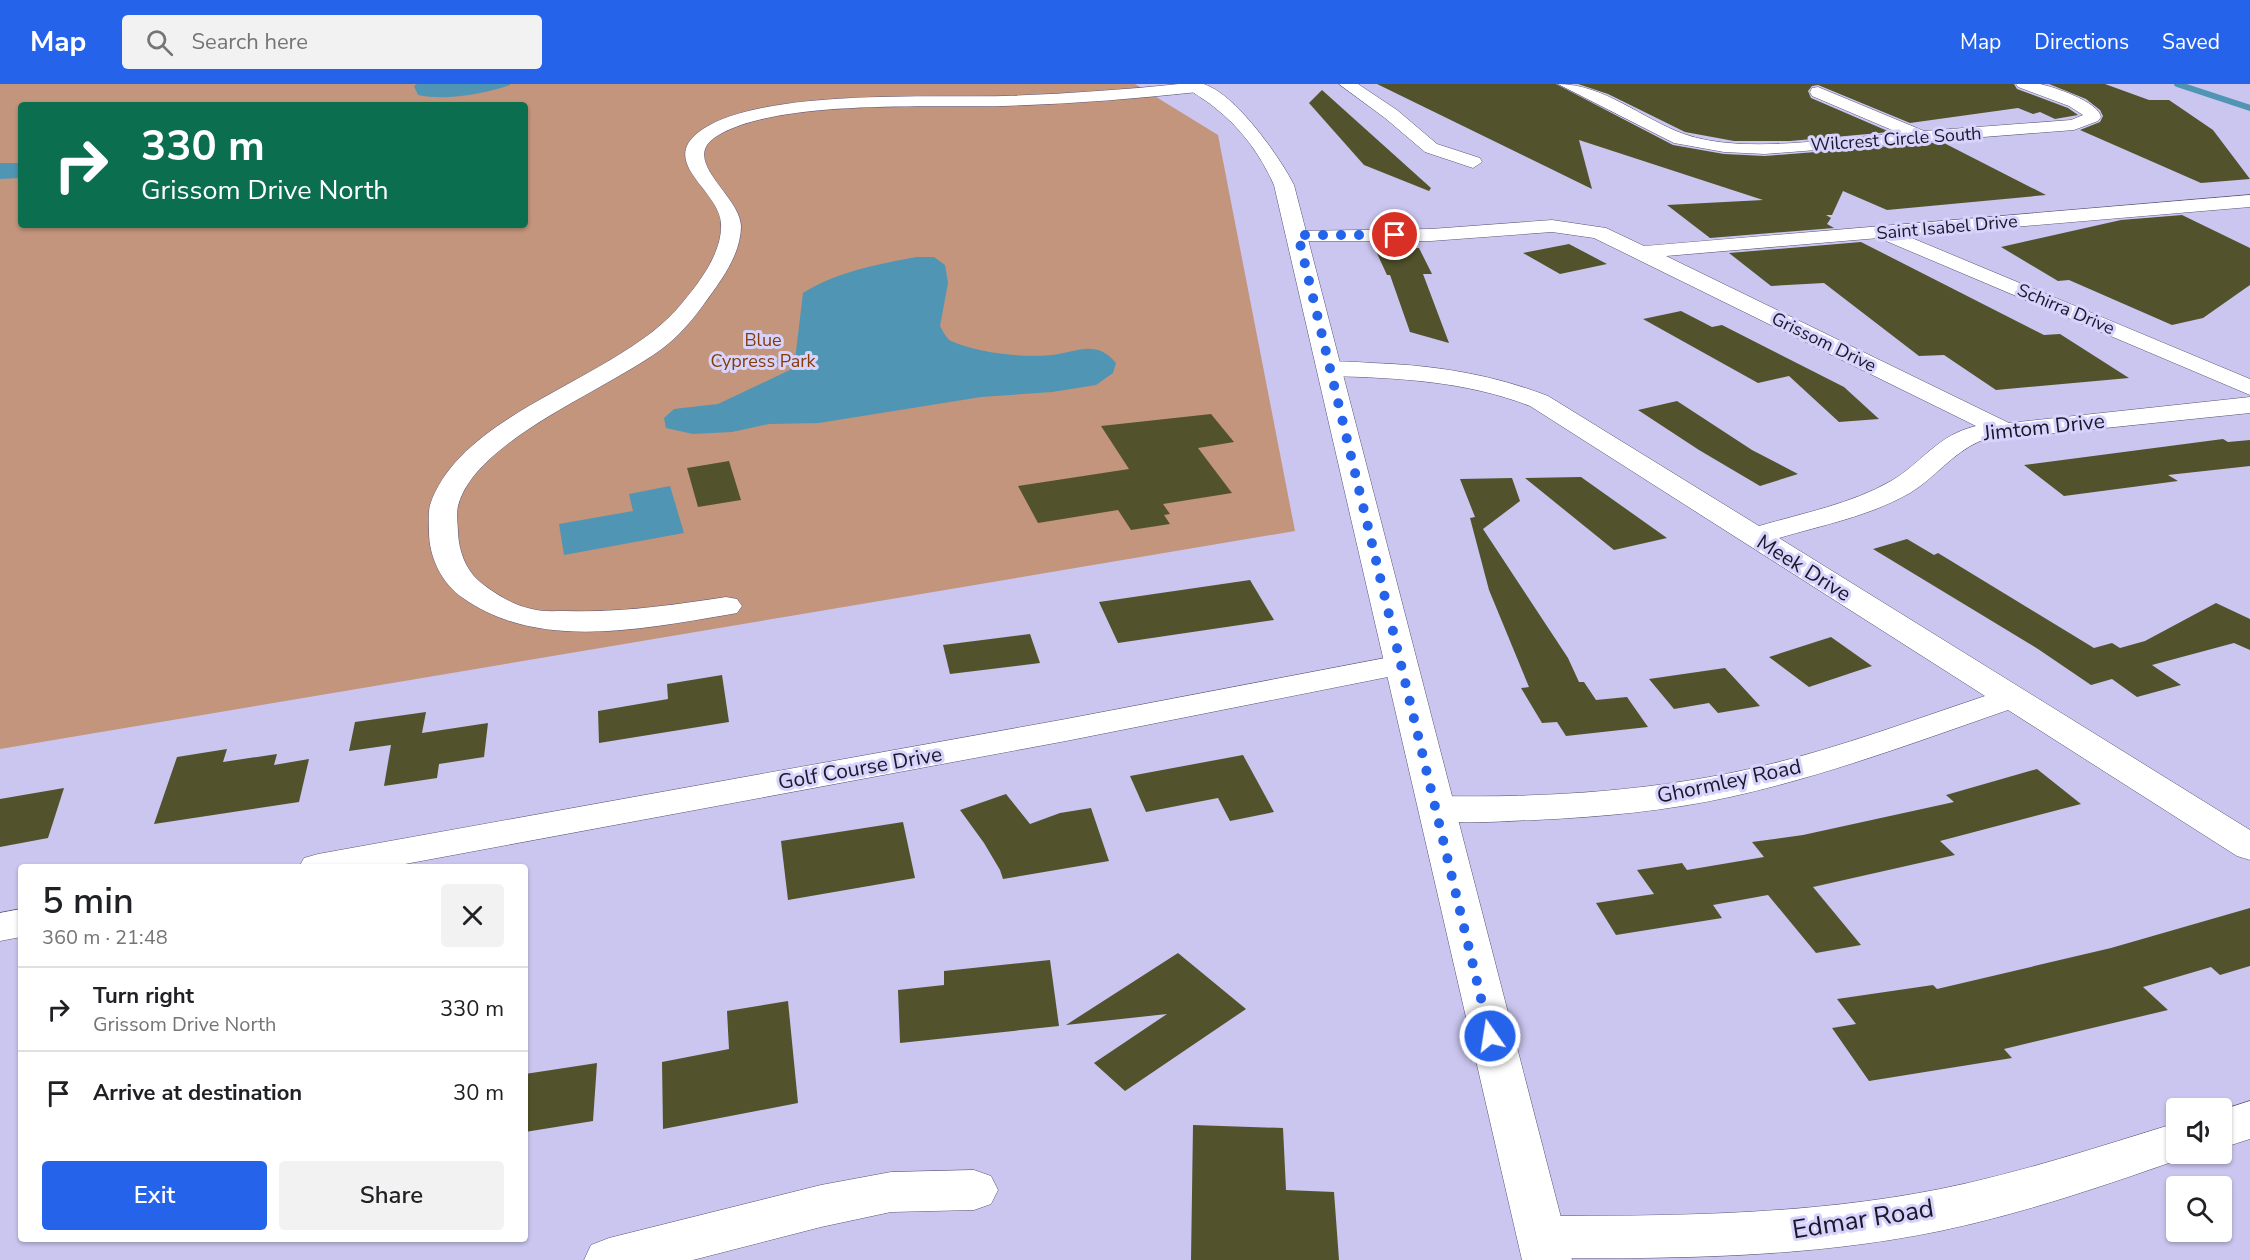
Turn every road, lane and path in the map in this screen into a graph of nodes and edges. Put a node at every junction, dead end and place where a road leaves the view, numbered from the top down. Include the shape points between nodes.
1 (1347, 84) edge
2 (1566, 84) edge
3 (2024, 84) edge
4 (1203, 85) edge
5 (1818, 92) dead end
6 (1922, 136) junction
7 (1473, 162) dead end
8 (2250, 201) edge
9 (2200, 206) junction
10 (2240, 222) dead end
11 (1881, 232) junction
12 (1298, 235) junction
13 (1644, 252) junction
14 (1330, 369) junction
15 (2250, 388) edge
16 (2250, 405) edge
17 (2004, 430) junction
18 (1755, 537) junction
19 (726, 606) dead end
20 (1401, 665) junction
21 (2011, 698) junction
22 (1436, 808) junction
23 (2250, 848) edge
24 (334, 864) edge
25 (18, 924) edge
26 (0, 927) edge
27 (2250, 1120) edge
28 (2232, 1126) edge
29 (2166, 1145) edge
30 (974, 1190) dead end
31 (1544, 1248) edge
32 (609, 1260) edge

1 - 7 street via 1431,148
2 - 6 street, Wilcrest Circle South via 1655,129 1704,145 1765,148
3 - 6 street, Wilcrest Circle South via 2081,105 2092,117 2074,125
4 - 12 street via 1259,141 1276,167
4 - 19 street via 1096,97 818,108 741,121 721,127 697,142 693,150 698,169 722,200 731,223 728,243 710,279 680,322 664,337 527,419 458,476 449,490 441,533 460,582 488,601 527,618 612,622
5 - 6 street
8 - 9 street, Saint Isabel Drive
9 - 10 street
9 - 11 street, Saint Isabel Drive
11 - 13 street, Saint Isabel Drive
11 - 15 street, Schirra Drive
12 - 13 street, Grissom Drive via 1431,235 1564,226 1599,232
12 - 14 street
13 - 17 street, Grissom Drive
14 - 18 street, Meek Drive via 1437,374 1521,393 1556,411
14 - 20 street
16 - 17 street, Jimtom Drive
17 - 18 street, Jimtom Drive via 1958,441 1902,486 1865,504
18 - 21 street, Meek Drive
20 - 22 street
20 - 24 street, Golf Course Drive
21 - 22 street, Ghormley Road via 1769,776 1688,793 1522,808
21 - 23 street, Meek Drive
22 - 31 street
25 - 26 street
27 - 28 street
29 - 31 street, Edmar Road via 1993,1198 1850,1224
30 - 32 street via 891,1192 844,1201

